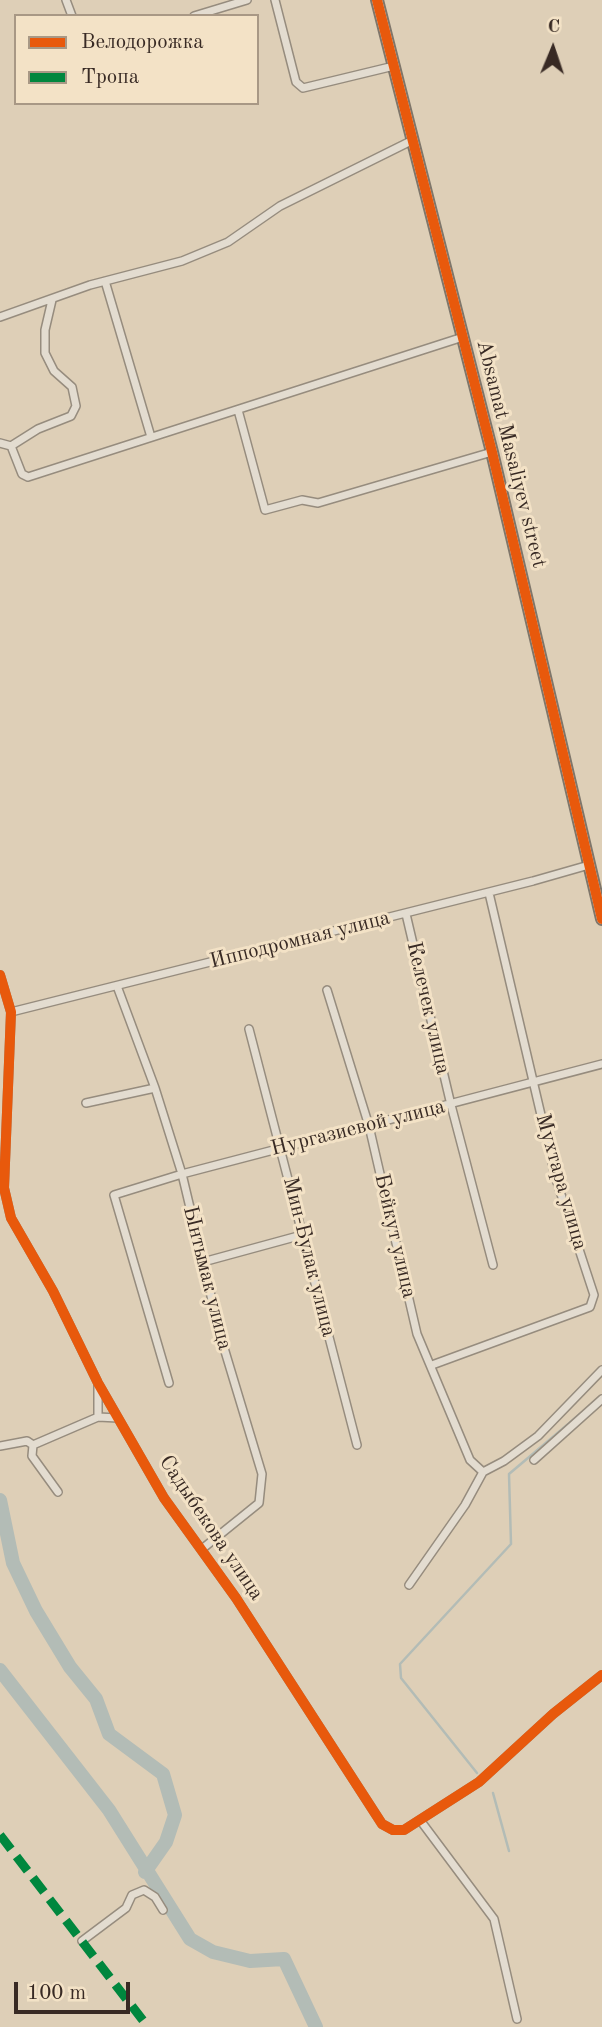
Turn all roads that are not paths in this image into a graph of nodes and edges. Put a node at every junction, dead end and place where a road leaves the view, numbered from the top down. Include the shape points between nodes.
1 (247, 0) edge
2 (275, 0) edge
3 (377, 0) edge
4 (201, 14) edge
5 (394, 66) junction
6 (413, 140) junction
7 (104, 281) junction
8 (52, 300) junction
9 (0, 317) edge
10 (463, 337) junction
11 (238, 410) junction
12 (151, 437) junction
13 (0, 443) edge
14 (11, 446) junction
15 (492, 452) junction
16 (589, 865) junction
17 (598, 883) edge
18 (489, 893) junction
19 (406, 914) junction
20 (602, 919) edge
21 (0, 975) edge
22 (117, 986) junction
23 (327, 990) dead end
24 (11, 1012) junction
25 (249, 1029) dead end
26 (602, 1064) edge
27 (534, 1082) junction
28 (155, 1088) junction
29 (86, 1103) dead end
30 (451, 1105) junction
31 (369, 1126) junction
32 (281, 1148) junction
33 (182, 1174) junction
34 (302, 1235) junction
35 (203, 1262) junction
36 (493, 1265) dead end
37 (432, 1365) junction
38 (602, 1370) edge
39 (98, 1383) junction
40 (169, 1383) dead end
41 (602, 1399) edge
42 (98, 1417) junction
43 (118, 1418) junction
44 (33, 1445) junction
45 (358, 1445) dead end
46 (0, 1446) edge
47 (534, 1460) dead end
48 (483, 1472) junction
49 (58, 1492) dead end
50 (202, 1549) junction
51 (409, 1585) dead end
52 (602, 1675) edge
53 (420, 1820) junction
54 (163, 1910) dead end
55 (82, 1941) dead end
56 (517, 2019) dead end

1 - 4 street
2 - 5 street via 296,82 303,88
3 - 5 street, Absamat Masaliyev street
5 - 6 street, Absamat Masaliyev street
6 - 7 street via 281,206 228,242 182,261
6 - 10 street, Absamat Masaliyev street
7 - 8 street
7 - 12 street
8 - 9 street
8 - 14 street via 44,330 45,353 54,371 72,387 76,406 71,416
10 - 11 street
10 - 15 street, Absamat Masaliyev street
11 - 12 street
11 - 15 street via 265,510 302,500 318,503
12 - 14 street via 26,477
13 - 14 street
15 - 16 street, Absamat Masaliyev street
16 - 17 street, Absamat Masaliyev street
16 - 18 street, Ипподромная улица
17 - 20 street, Absamat Masaliyev street
18 - 19 street, Ипподромная улица
18 - 27 street, Мухтара улица
19 - 22 street, Ипподромная улица
19 - 30 street, Келечек улица
21 - 24 street, Садыбекова улица
22 - 24 street, Ипподромная улица
22 - 28 street, Ынтымак улица
23 - 31 street, Бейкут улица
24 - 39 street, Садыбекова улица via 4,1188 11,1218
25 - 32 street, Мин-Булак улица
26 - 27 street, Нургазиевой улица
27 - 30 street, Нургазиевой улица
27 - 37 street, Мухтара улица via 556,1179 594,1294 590,1307
28 - 29 street
28 - 33 street, Ынтымак улица
30 - 31 street, Нургазиевой улица
30 - 36 street, Келечек улица
31 - 32 street, Нургазиевой улица
31 - 37 street, Бейкут улица via 417,1334
32 - 33 street, Нургазиевой улица
32 - 34 street, Мин-Булак улица
33 - 35 street, Ынтымак улица
33 - 40 street, Нургазиевой улица via 114,1195
34 - 35 street
34 - 45 street, Мин-Булак улица
35 - 50 street, Ынтымак улица via 262,1474 259,1503
37 - 48 street, Бейкут улица via 470,1460
38 - 48 street via 538,1436
39 - 42 street
39 - 43 street, Садыбекова улица
41 - 47 street
42 - 43 street
42 - 44 street
43 - 50 street, Садыбекова улица via 164,1498
44 - 46 street via 27,1441
44 - 49 street via 32,1456
48 - 51 street
50 - 53 street, Садыбекова улица via 382,1824 404,1830
52 - 53 street, Садыбекова улица via 479,1782
53 - 56 street via 494,1919
54 - 55 street via 144,1890 132,1895 126,1908

